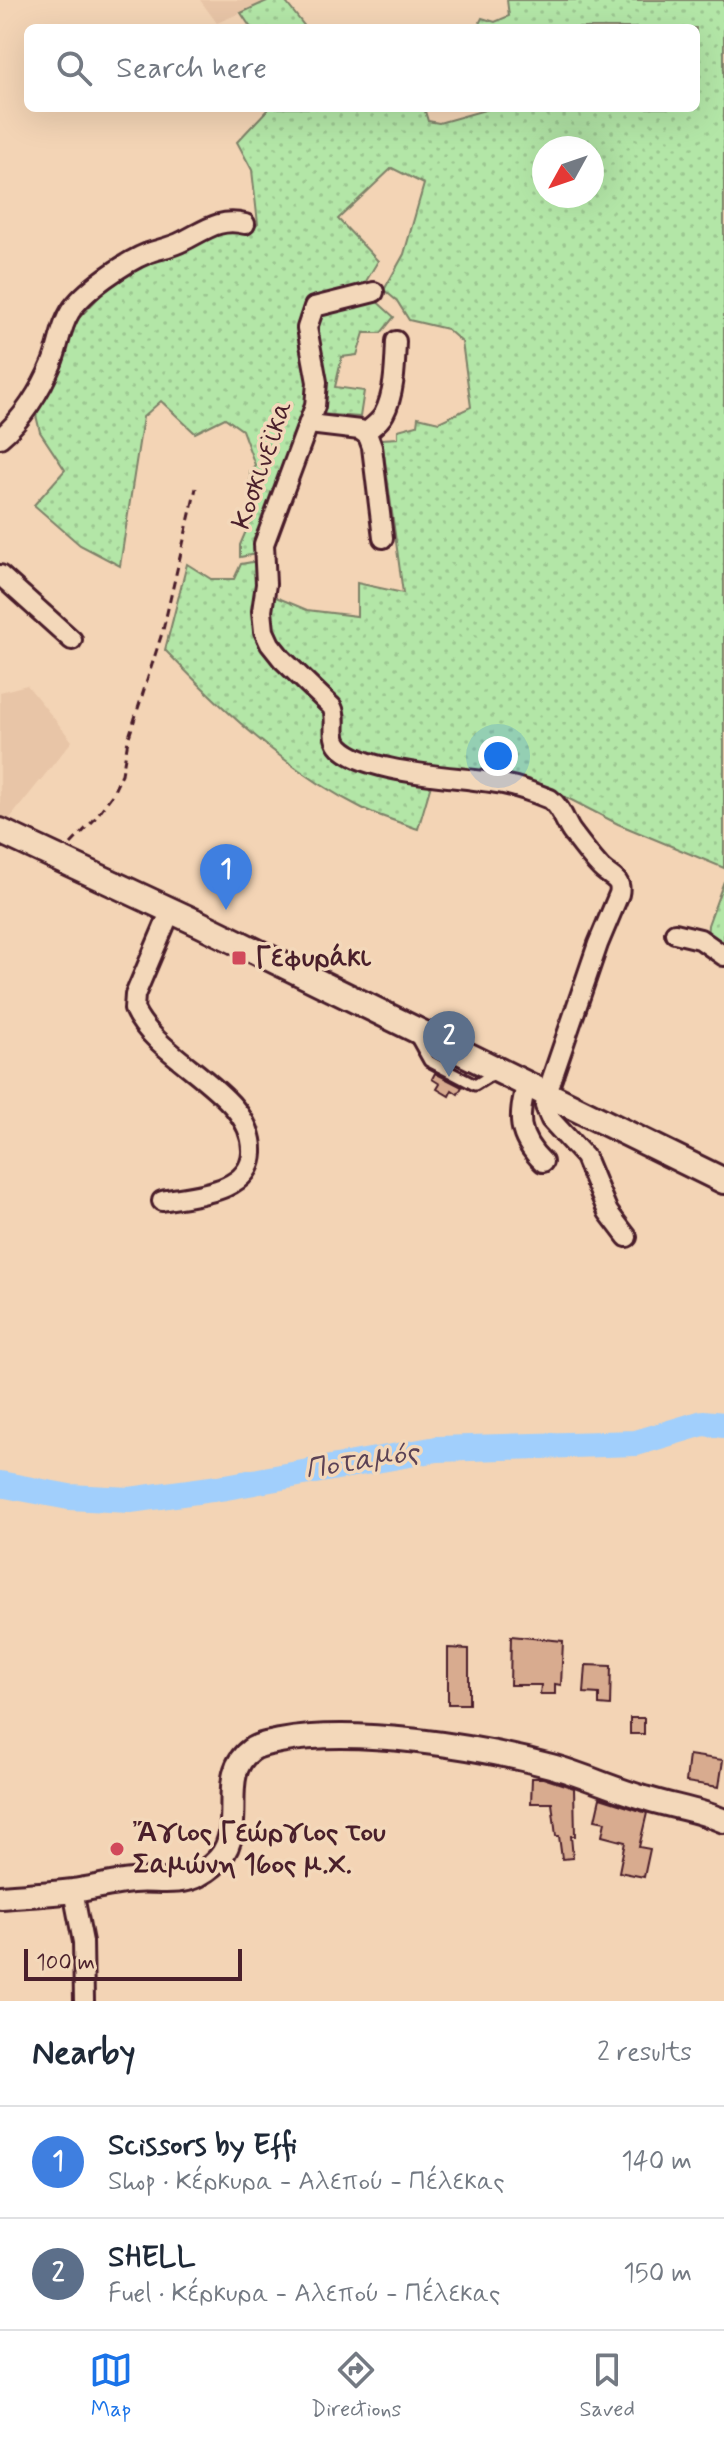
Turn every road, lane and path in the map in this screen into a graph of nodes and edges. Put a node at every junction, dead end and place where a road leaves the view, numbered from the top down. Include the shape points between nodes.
1 (245, 224) dead end
2 (374, 292) dead end
3 (396, 341) dead end
4 (309, 424) junction
5 (365, 433) junction
6 (0, 438) edge
7 (196, 488) dead end
8 (383, 538) dead end
9 (0, 575) edge
10 (72, 640) dead end
11 (0, 831) edge
12 (57, 858) junction
13 (171, 910) junction
14 (675, 933) dead end
15 (724, 956) edge
16 (537, 1088) junction
17 (543, 1162) dead end
18 (724, 1181) edge
19 (162, 1201) dead end
20 (627, 1237) dead end
21 (724, 1821) edge
22 (73, 1891) junction
23 (0, 1897) edge
24 (84, 2001) edge

1 - 6 street via 221,222 147,254 90,292 70,312 37,392
2 - 4 street, Κοσκινεϊκα via 314,307 307,328 317,382
3 - 5 street via 387,408
4 - 5 street
4 - 16 street, Κοσκινεϊκα via 264,544 262,611 270,644 335,712 338,746 387,767 504,784 550,799 621,886
5 - 8 street via 372,447
7 - 12 path via 122,774 93,821
9 - 10 street
11 - 12 main road
12 - 13 main road
13 - 16 main road
13 - 19 street via 134,1009 167,1052 224,1096 241,1116 249,1130 252,1161 239,1180
14 - 15 street via 700,939
16 - 17 street via 521,1105 520,1122
16 - 18 main road
16 - 20 street via 551,1120 585,1157 608,1212
21 - 22 street via 498,1754 379,1739 299,1738 256,1747 237,1765 229,1844 204,1872 185,1880
22 - 23 street
22 - 24 street via 83,1942

